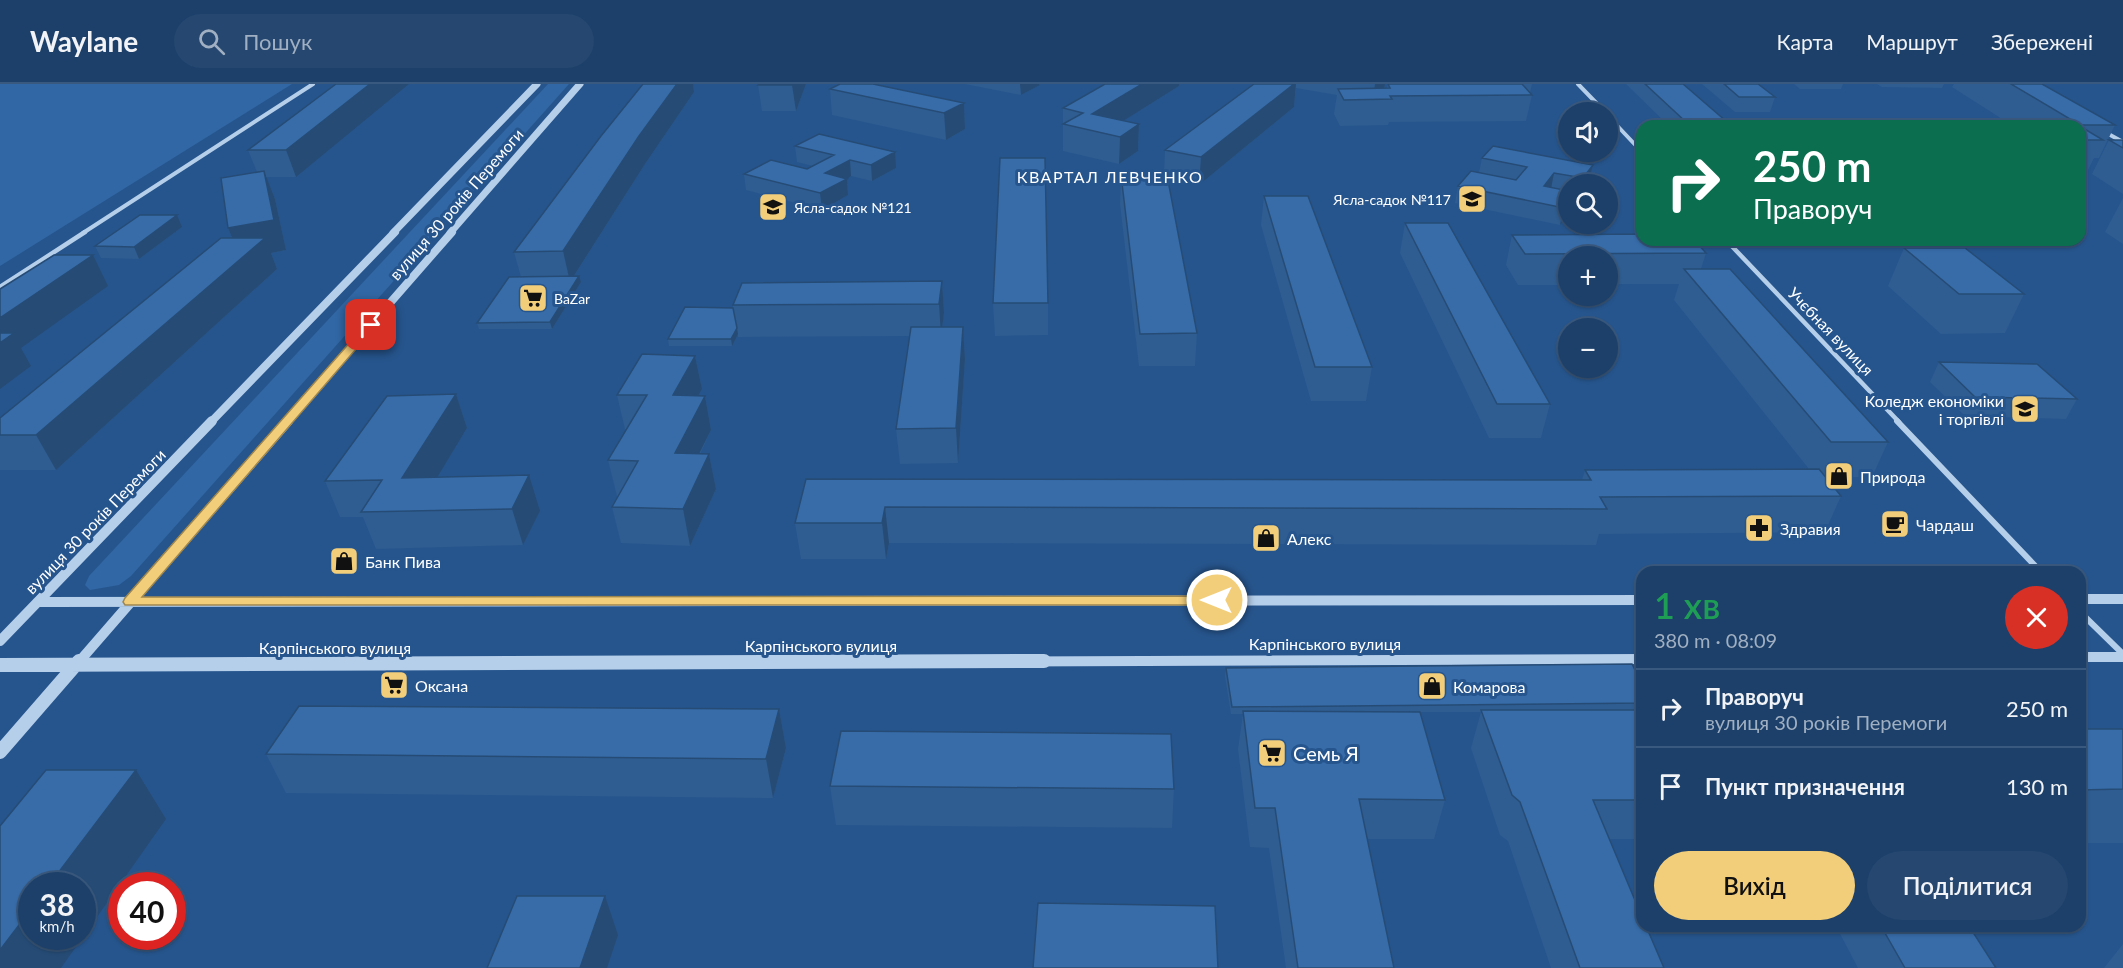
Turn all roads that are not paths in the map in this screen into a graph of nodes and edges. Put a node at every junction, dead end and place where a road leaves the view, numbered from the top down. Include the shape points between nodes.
1 (313, 84) edge
2 (537, 84) edge
3 (580, 84) edge
4 (1578, 84) edge
5 (1595, 102) edge
6 (1618, 127) edge
7 (2102, 131) dead end
8 (2123, 142) edge
9 (1636, 146) edge
10 (1732, 246) edge
11 (0, 287) edge
12 (2035, 566) edge
13 (2086, 599) edge
14 (2123, 599) edge
15 (1636, 600) edge
16 (38, 602) junction
17 (130, 602) junction
18 (2086, 618) edge
19 (0, 641) edge
20 (2123, 655) edge
21 (2086, 657) edge
22 (1636, 658) edge
23 (0, 664) edge
24 (76, 664) junction
25 (0, 752) edge

1 - 11 street
2 - 16 street, вулиця 30 років Перемоги
3 - 17 street, вулиця 30 років Перемоги
4 - 5 street
6 - 9 street
7 - 8 street
10 - 12 street, Учєбная вулиця
13 - 14 street
15 - 17 street
16 - 17 street
16 - 19 street, вулиця 30 років Перемоги
17 - 24 street, вулиця 30 років Перемоги
18 - 20 street
20 - 21 street
22 - 24 street, Карпінського вулиця
23 - 24 street, Карпінського вулиця
24 - 25 street, вулиця 30 років Перемоги

